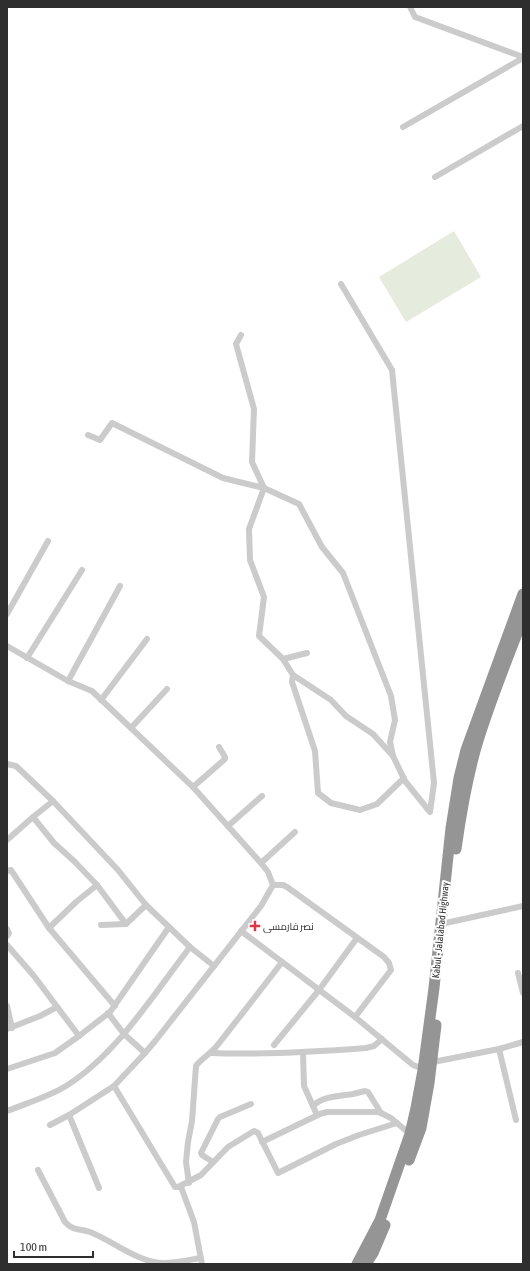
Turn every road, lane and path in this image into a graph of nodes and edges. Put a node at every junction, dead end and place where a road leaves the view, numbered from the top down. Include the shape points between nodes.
1 (410, 7) edge
2 (523, 57) edge
3 (523, 126) edge
4 (403, 127) dead end
5 (435, 177) dead end
6 (341, 284) dead end
7 (241, 335) dead end
8 (88, 435) dead end
9 (264, 488) junction
10 (48, 541) dead end
11 (82, 570) dead end
12 (120, 586) dead end
13 (523, 594) edge
14 (7, 614) edge
15 (523, 618) edge
16 (520, 635) edge
17 (147, 639) dead end
18 (7, 646) edge
19 (307, 653) dead end
20 (27, 658) junction
21 (283, 659) junction
22 (293, 675) junction
23 (68, 681) junction
24 (167, 689) dead end
25 (101, 700) junction
26 (130, 728) junction
27 (219, 747) dead end
28 (393, 756) junction
29 (7, 764) edge
30 (404, 778) junction
31 (193, 787) junction
32 (262, 796) dead end
33 (53, 801) junction
34 (33, 817) junction
35 (228, 826) junction
36 (295, 832) dead end
37 (7, 840) edge
38 (261, 863) junction
39 (7, 871) edge
40 (97, 885) junction
41 (273, 885) junction
42 (146, 905) junction
43 (523, 906) edge
44 (444, 923) junction
45 (126, 924) junction
46 (101, 925) dead end
47 (168, 927) junction
48 (49, 928) junction
49 (7, 929) edge
50 (241, 931) junction
51 (7, 936) edge
52 (357, 938) junction
53 (7, 945) edge
54 (190, 947) junction
55 (282, 962) junction
56 (214, 966) junction
57 (518, 973) dead end
58 (319, 990) junction
59 (523, 993) edge
60 (7, 1006) edge
61 (115, 1006) junction
62 (57, 1007) junction
63 (108, 1013) junction
64 (355, 1017) junction
65 (10, 1029) edge
66 (124, 1034) junction
67 (79, 1036) junction
68 (382, 1039) junction
69 (523, 1042) edge
70 (274, 1045) dead end
71 (498, 1049) junction
72 (145, 1053) junction
73 (211, 1053) junction
74 (303, 1053) junction
75 (433, 1062) junction
76 (7, 1069) edge
77 (423, 1070) junction
78 (114, 1086) junction
79 (251, 1104) dead end
80 (313, 1106) junction
81 (7, 1111) edge
82 (381, 1113) junction
83 (69, 1115) junction
84 (317, 1115) junction
85 (516, 1120) dead end
86 (397, 1123) junction
87 (50, 1126) dead end
88 (410, 1134) junction
89 (262, 1142) junction
90 (214, 1162) junction
91 (38, 1170) dead end
92 (188, 1183) junction
93 (181, 1187) junction
94 (99, 1188) dead end
95 (201, 1261) edge
96 (357, 1264) edge
97 (366, 1264) edge

1 - 2 street via 415,17
2 - 4 street
3 - 5 street
6 - 30 street via 392,370 434,783 430,812
7 - 9 street via 236,344 254,409 252,462
8 - 9 street via 100,440 112,423 223,478
9 - 21 street via 248,529 250,560 264,597 259,636
9 - 28 street via 299,504 322,546 343,573 392,696 395,720 390,742
10 - 14 street
11 - 20 street
12 - 23 street
13 - 44 highway, Kabul - Jalalabad Highway via 462,764 451,828
15 - 16 highway, Kabul - Jalalabad Highway
16 - 44 highway, Kabul - Jalalabad Highway via 502,672 469,774
17 - 25 street
18 - 20 street
19 - 21 street
20 - 23 street
21 - 22 street
22 - 28 street via 331,700 346,716 373,734
22 - 30 street via 292,682 315,750 318,793 331,803 360,810 377,804
23 - 25 street via 92,691
24 - 26 street
25 - 26 street
26 - 31 street
27 - 31 street via 225,759
28 - 30 street
29 - 33 street via 16,766
31 - 35 street
32 - 35 street
33 - 34 street
33 - 42 street via 118,870
34 - 37 street
34 - 40 street via 54,843
35 - 38 street
36 - 38 street
38 - 41 street
39 - 48 street via 11,870
40 - 45 street
40 - 48 street
41 - 50 street
41 - 52 street via 287,887
42 - 45 street
42 - 47 street
43 - 44 street
44 - 75 highway, Kabul - Jalalabad Highway
44 - 77 highway, Kabul - Jalalabad Highway
45 - 46 street
47 - 54 street
47 - 61 street
48 - 61 street
49 - 51 street
50 - 55 street
50 - 56 street
52 - 58 street
52 - 64 street via 384,957 391,968
53 - 62 street
54 - 56 street
54 - 66 street
55 - 58 street
55 - 73 street
56 - 72 street
57 - 59 street
58 - 64 street
58 - 70 street
60 - 65 street
61 - 63 street
62 - 65 street
62 - 67 street
63 - 66 street
63 - 67 street
64 - 68 street
66 - 72 street
66 - 81 street via 87,1070 66,1086
67 - 76 street via 55,1053
68 - 74 street via 374,1046 366,1048
68 - 77 street via 413,1065
69 - 71 street
71 - 75 street
71 - 85 street
72 - 78 street
73 - 74 street
73 - 92 street via 196,1066 186,1162
74 - 80 street via 304,1086
75 - 97 highway, Kabul - Jalalabad Highway via 421,1128 380,1238
77 - 88 highway, Kabul - Jalalabad Highway
78 - 83 street
78 - 93 street via 175,1187
79 - 90 street via 218,1119 201,1153
80 - 82 street via 316,1102 334,1096 365,1091
80 - 84 street
82 - 84 street via 327,1112
82 - 86 street
83 - 87 street
83 - 94 street
84 - 89 street
86 - 88 street
86 - 89 street via 336,1144 278,1173
88 - 96 highway, Kabul - Jalalabad Highway via 380,1220
89 - 90 street via 258,1133 254,1131 228,1147
90 - 92 street via 201,1176
91 - 95 street via 65,1222 71,1228 90,1232 151,1262
92 - 93 street
93 - 95 street via 194,1222

